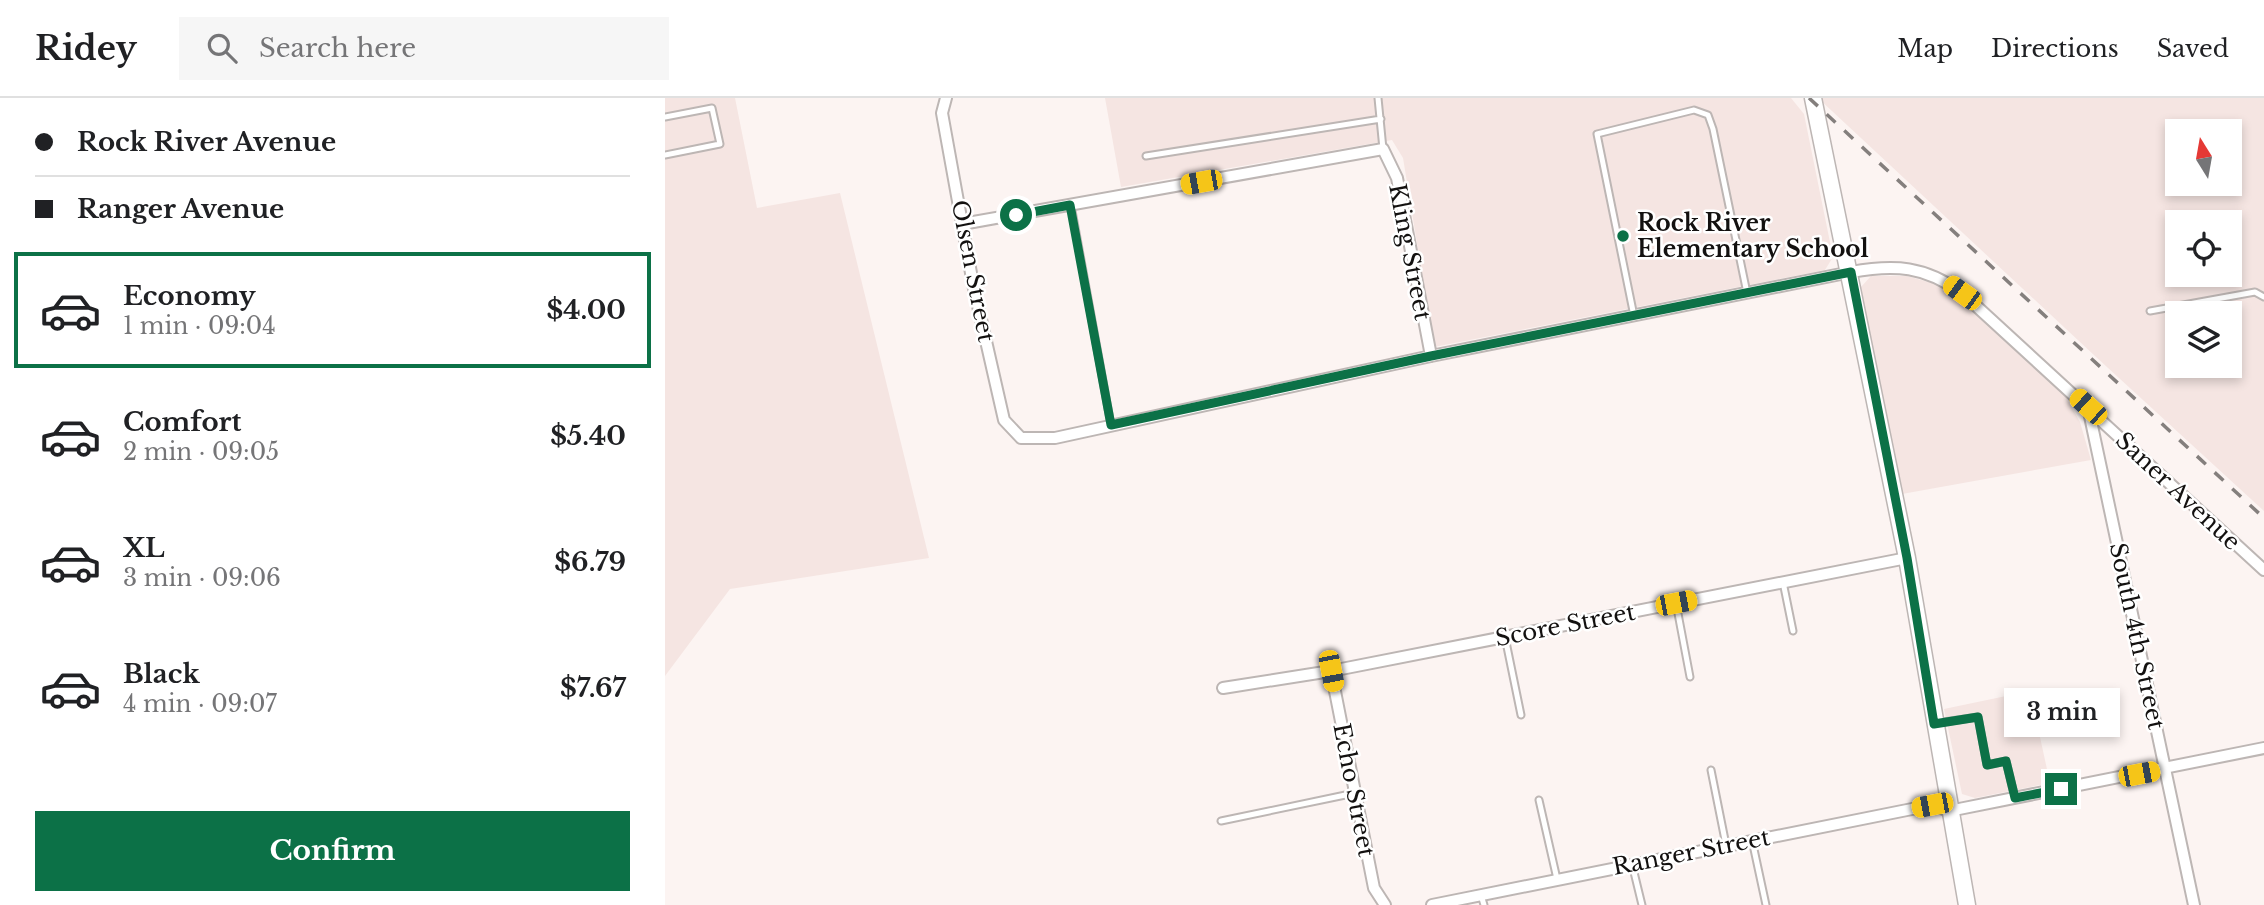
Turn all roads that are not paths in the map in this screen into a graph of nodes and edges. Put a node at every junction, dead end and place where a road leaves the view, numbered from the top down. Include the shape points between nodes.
1 (946, 98) edge
2 (1378, 98) edge
3 (1813, 98) edge
4 (665, 117) edge
5 (1381, 119) junction
6 (1383, 149) junction
7 (665, 155) edge
8 (1146, 156) dead end
9 (1070, 205) junction
10 (962, 224) junction
11 (1851, 272) junction
12 (1747, 293) junction
13 (2264, 297) edge
14 (2150, 311) dead end
15 (1634, 316) junction
16 (1431, 356) junction
17 (2088, 407) junction
18 (1111, 425) junction
19 (1021, 438) joint
20 (1907, 558) junction
21 (2264, 570) edge
22 (1783, 582) junction
23 (1676, 603) junction
24 (1793, 631) dead end
25 (1505, 637) junction
26 (1331, 671) junction
27 (1690, 677) dead end
28 (1223, 688) dead end
29 (1521, 715) dead end
30 (1934, 724) junction
31 (2264, 748) edge
32 (2165, 768) junction
33 (1711, 770) dead end
34 (1355, 793) junction
35 (2015, 798) junction
36 (1539, 800) dead end
37 (1949, 811) junction
38 (1220, 821) dead end
39 (1752, 840) junction
40 (1726, 845) junction
41 (1633, 864) junction
42 (1557, 879) junction
43 (1482, 900) edge
44 (1382, 904) edge
45 (1432, 905) edge
46 (1642, 905) edge
47 (1766, 905) edge
48 (1967, 905) edge
49 (2194, 905) edge

1 - 10 street, Olsen Street via 942,113
2 - 5 lane
3 - 11 street
4 - 7 lane via 712,108 720,144
5 - 6 lane
5 - 8 lane
6 - 9 street
6 - 16 street, Kling Street via 1397,178
9 - 10 street
9 - 18 lane
10 - 19 street, Olsen Street via 1004,420
11 - 12 street, Saner Avenue
11 - 17 street, Saner Avenue via 1905,268 1940,277
11 - 20 street
12 - 15 street, Saner Avenue
12 - 15 lane via 1713,129 1708,115 1694,110 1597,134
13 - 14 lane via 2255,292
15 - 16 street, Saner Avenue
16 - 18 street, Saner Avenue
17 - 21 street, Saner Avenue
17 - 32 street, South 4th Street
18 - 19 street, Saner Avenue via 1055,438
20 - 22 street, Score Street
20 - 30 street
22 - 23 street, Score Street
22 - 24 lane
23 - 25 street, Score Street
23 - 27 lane
25 - 26 street, Score Street
25 - 29 lane
26 - 28 street, Score Street
26 - 34 street, Echo Street
30 - 35 lane via 1978,717 1987,765 2006,761
30 - 37 street
31 - 32 street, Ranger Street
32 - 35 street, Ranger Street
32 - 49 street, South 4th Street
33 - 40 lane
34 - 38 lane
34 - 44 street, Echo Street via 1374,888
35 - 37 street, Ranger Street
36 - 42 lane
37 - 39 street, Ranger Street via 1932,805
37 - 48 street
39 - 40 street, Ranger Street
39 - 47 lane
40 - 41 street, Ranger Street
41 - 42 street, Ranger Street
41 - 46 lane
42 - 43 street, Ranger Street
43 - 45 street, Ranger Street

